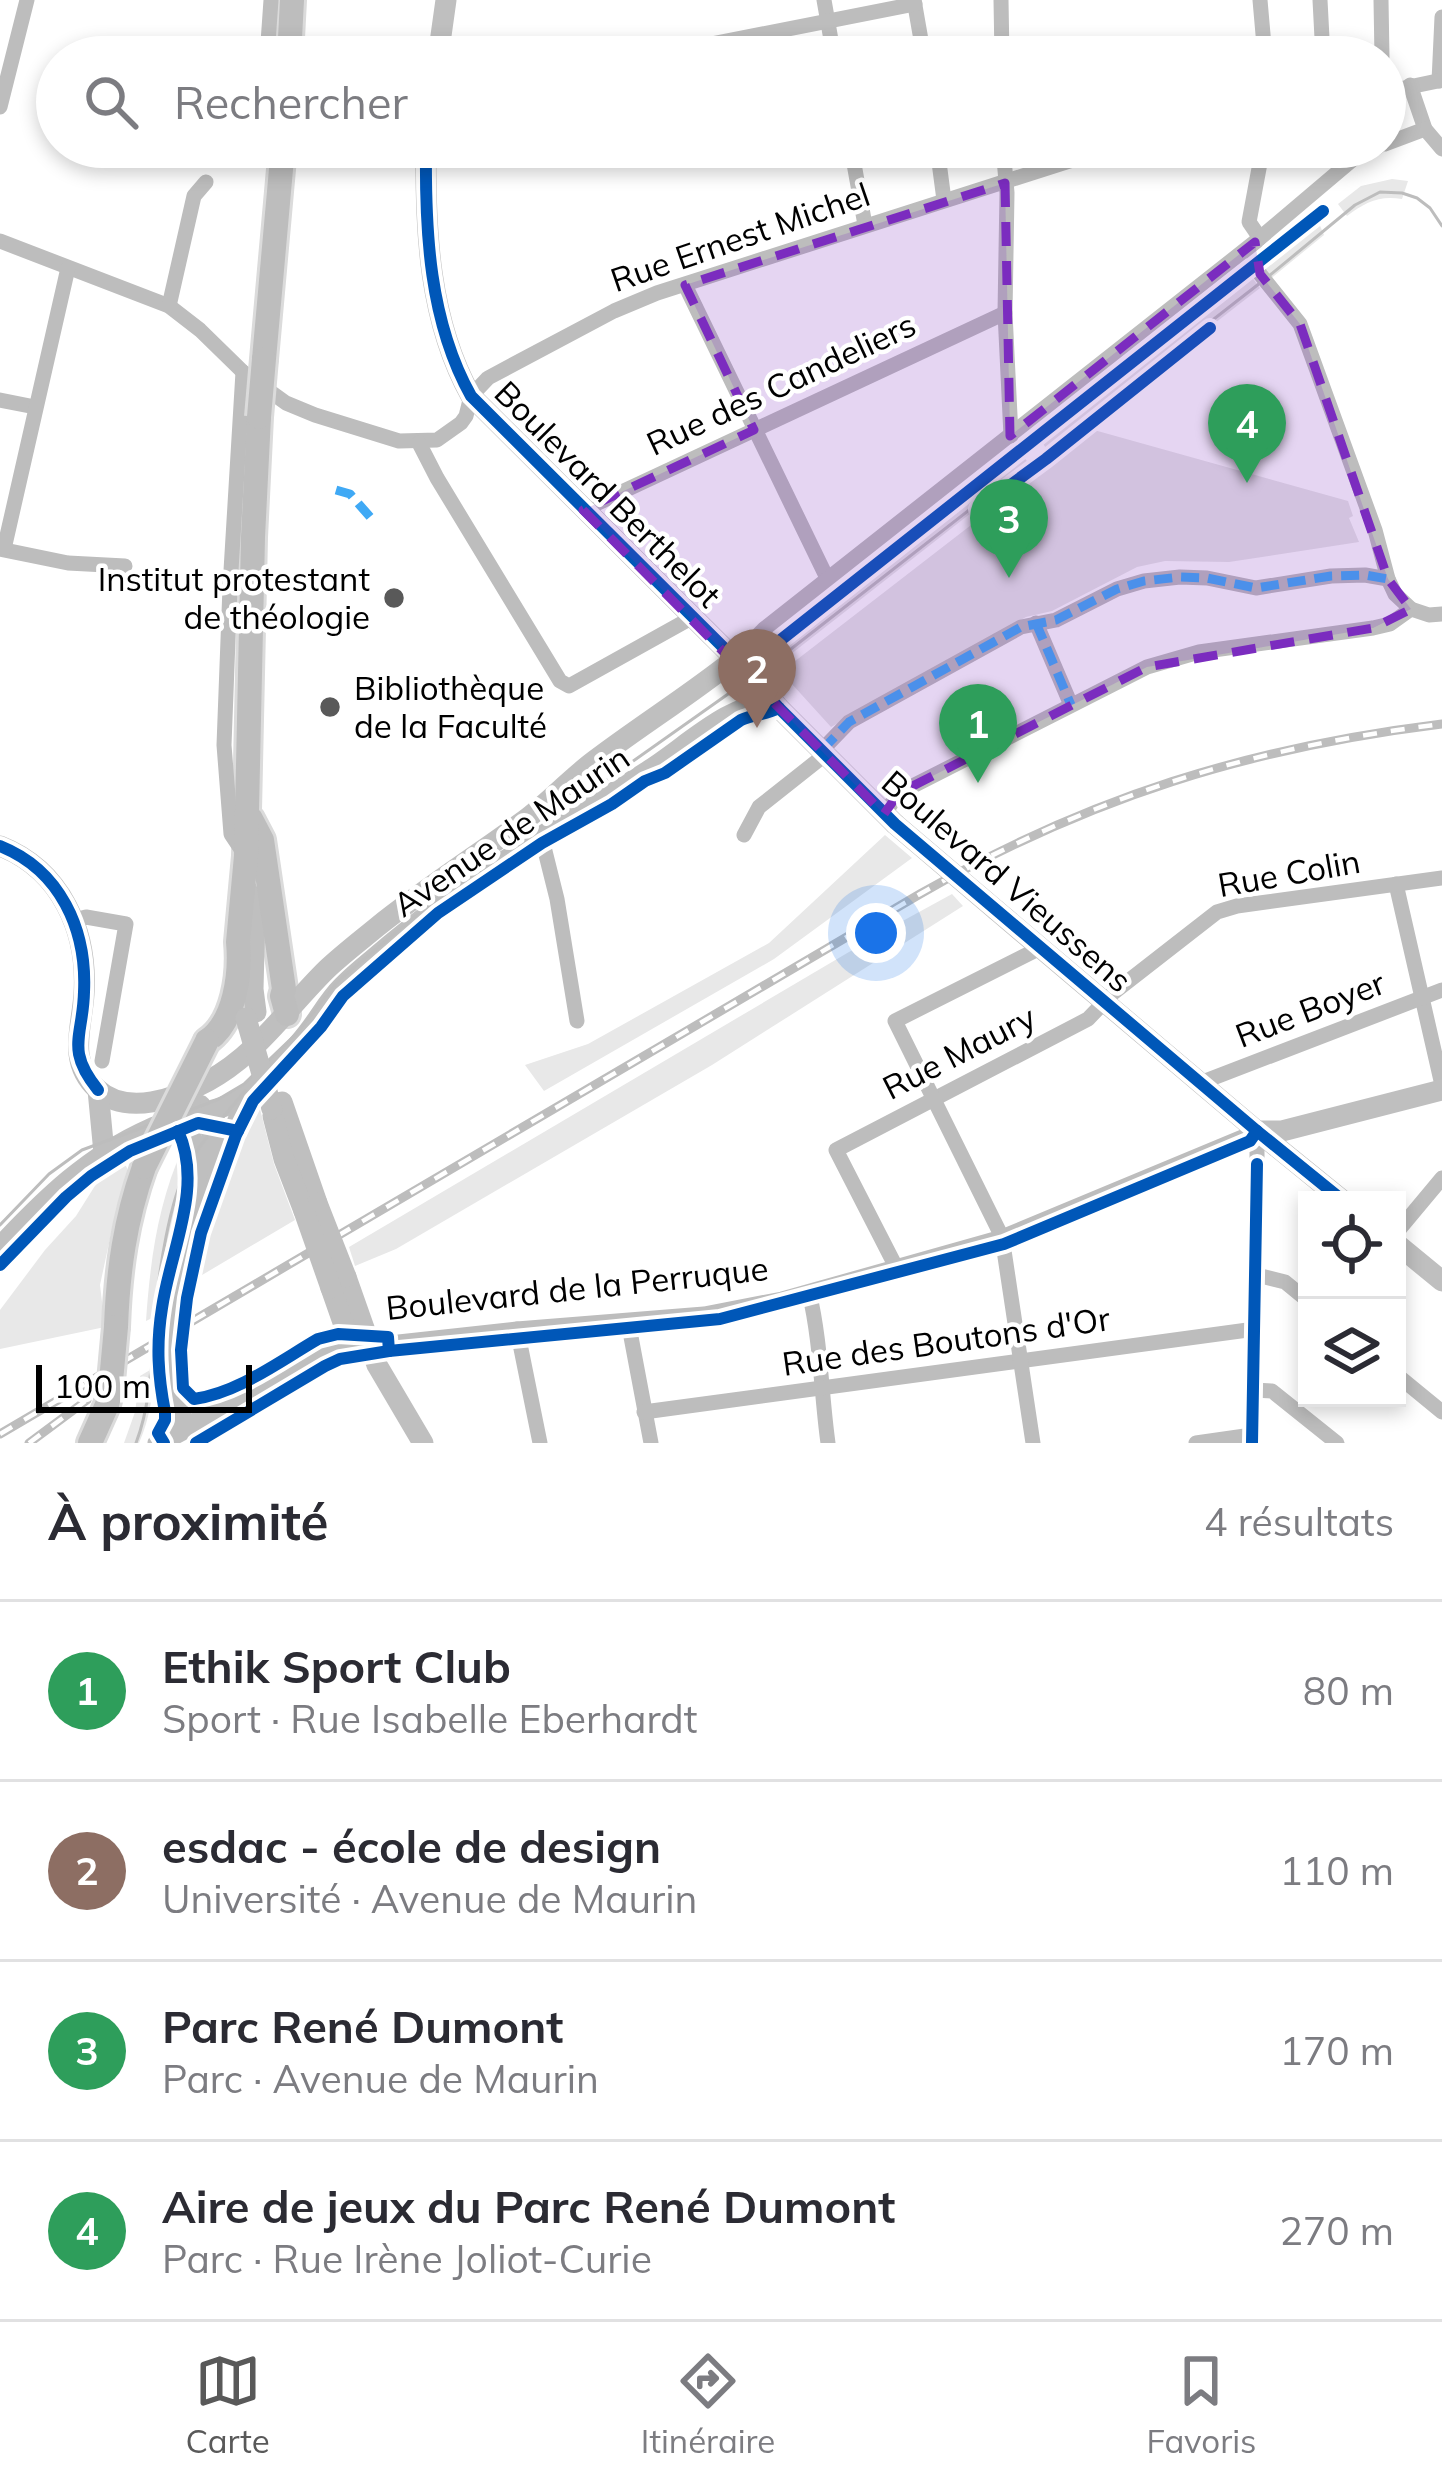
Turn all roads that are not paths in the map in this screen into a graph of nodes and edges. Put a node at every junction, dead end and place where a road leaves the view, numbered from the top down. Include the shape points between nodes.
1 (27, 0) edge
2 (271, 0) edge
3 (292, 0) edge
4 (446, 0) edge
5 (824, 0) edge
6 (1001, 0) edge
7 (1260, 0) edge
8 (1320, 0) edge
9 (1381, 0) edge
10 (914, 2) edge
11 (1442, 17) edge
12 (828, 21) junction
13 (268, 36) edge
14 (290, 36) edge
15 (441, 36) edge
16 (752, 36) edge
17 (831, 36) edge
18 (920, 36) edge
19 (1002, 36) edge
20 (1263, 36) edge
21 (1322, 36) edge
22 (1382, 36) edge
23 (1440, 81) edge
24 (1410, 85) junction
25 (1406, 86) edge
26 (0, 107) edge
27 (1425, 129) junction
28 (1406, 137) edge
29 (1442, 149) edge
30 (280, 168) edge
31 (426, 168) edge
32 (854, 168) edge
33 (940, 168) edge
34 (1004, 168) edge
35 (1050, 168) edge
36 (1259, 168) edge
37 (1337, 168) edge
38 (206, 182) dead end
39 (1005, 183) junction
40 (944, 200) junction
41 (865, 225) junction
42 (1257, 240) junction
43 (0, 241) edge
44 (68, 268) junction
45 (685, 284) junction
46 (169, 306) junction
47 (1005, 313) junction
48 (254, 365) junction
49 (471, 396) junction
50 (0, 400) edge
51 (35, 407) junction
52 (754, 430) junction
53 (1011, 436) junction
54 (419, 442) junction
55 (583, 510) junction
56 (2, 549) edge
57 (124, 566) dead end
58 (827, 578) junction
59 (1388, 579) junction
60 (1411, 609) junction
61 (1442, 614) edge
62 (693, 616) junction
63 (1036, 623) junction
64 (735, 658) junction
65 (752, 678) junction
66 (774, 703) junction
67 (1071, 705) junction
68 (740, 708) junction
69 (824, 752) junction
70 (247, 812) junction
71 (889, 819) junction
72 (541, 835) junction
73 (744, 835) dead end
74 (0, 846) edge
75 (244, 868) junction
76 (1442, 878) edge
77 (1396, 884) junction
78 (75, 920) junction
79 (1040, 948) junction
80 (233, 949) junction
81 (1442, 990) edge
82 (1423, 998) junction
83 (290, 1001) junction
84 (1105, 1002) junction
85 (229, 1021) junction
86 (577, 1021) dead end
87 (102, 1061) dead end
88 (1200, 1083) junction
89 (1442, 1088) edge
90 (98, 1090) junction
91 (186, 1091) junction
92 (253, 1091) junction
93 (932, 1099) junction
94 (206, 1113) junction
95 (182, 1117) junction
96 (1257, 1131) junction
97 (104, 1154) junction
98 (214, 1172) junction
99 (1442, 1178) edge
100 (1331, 1191) edge
101 (194, 1210) junction
102 (1406, 1221) edge
103 (1002, 1237) junction
104 (0, 1247) edge
105 (1406, 1251) edge
106 (896, 1267) junction
107 (1257, 1275) junction
108 (1442, 1281) edge
109 (808, 1292) junction
110 (1306, 1299) edge
111 (628, 1321) junction
112 (517, 1329) junction
113 (1255, 1329) junction
114 (362, 1346) junction
115 (1022, 1361) junction
116 (1406, 1382) edge
117 (822, 1388) junction
118 (1254, 1390) junction
119 (108, 1398) junction
120 (644, 1412) junction
121 (1442, 1412) edge
122 (181, 1438) edge
123 (1252, 1439) edge
124 (90, 1443) edge
125 (106, 1443) edge
126 (158, 1443) edge
127 (423, 1443) edge
128 (540, 1443) edge
129 (651, 1443) edge
130 (828, 1443) edge
131 (1033, 1443) edge
132 (1196, 1443) edge
133 (1336, 1443) edge

1 - 26 street
2 - 13 street
3 - 14 main road
4 - 15 street
5 - 12 street
6 - 19 street
7 - 20 street
8 - 21 street
9 - 22 street
10 - 12 street
10 - 18 street
11 - 23 street
12 - 16 street
12 - 17 street
23 - 24 street
24 - 25 street
24 - 27 street
27 - 28 street, Avenue de Maurin
27 - 29 street
30 - 48 main road
31 - 49 street, Boulevard Berthelot via 437,303
32 - 41 street
33 - 40 street
34 - 39 street
35 - 39 street, Rue Ernest Michel
36 - 42 street via 1249,222
37 - 42 street, Avenue de Maurin
38 - 46 street via 194,196
39 - 40 street, Rue Ernest Michel
39 - 47 street
40 - 41 street, Rue Ernest Michel
41 - 45 street, Rue Ernest Michel
42 - 53 street, Avenue de Maurin
42 - 59 street via 1260,274 1300,324
43 - 44 street
44 - 46 street
44 - 51 street
45 - 49 street, Rue Ernest Michel via 614,311 488,378
45 - 52 street
46 - 48 street
47 - 52 street, Rue des Candeliers
47 - 53 street
48 - 54 street via 286,403
48 - 70 main road, bridge
48 - 75 street via 230,587 224,745 231,834
49 - 54 street, Rue Ernest Michel via 454,430
49 - 55 street, Boulevard Berthelot
50 - 51 street
51 - 56 street
52 - 55 street, Rue des Candeliers
52 - 58 street
53 - 58 street, Avenue de Maurin
54 - 62 street via 560,681 569,686
55 - 62 street, Boulevard Berthelot
56 - 57 street
58 - 64 street, Avenue de Maurin
59 - 60 street
59 - 63 street via 1331,576 1256,588 1207,578 1144,581
60 - 61 street
60 - 67 street via 1373,628 1173,658
62 - 64 street, Boulevard Berthelot
63 - 67 street
63 - 69 street via 849,722
64 - 65 street, Boulevard Vieussens
64 - 83 street, Avenue de Maurin via 425,889
65 - 66 street, Boulevard Vieussens
65 - 68 street
66 - 68 street, Avenue de Maurin
66 - 69 street, Boulevard Vieussens
67 - 71 street via 899,793
68 - 72 street, Avenue de Maurin
69 - 71 street, Boulevard Vieussens
69 - 73 street via 759,807
70 - 75 main road
70 - 83 main road via 262,840
71 - 79 street, Boulevard Vieussens, bridge
72 - 86 street
72 - 92 street, Avenue de Maurin via 345,984
74 - 78 street via 52,883
75 - 80 main road
75 - 85 street via 255,911 253,989
76 - 77 street, Rue Colin
77 - 82 street
77 - 84 street, Rue Colin via 1227,908
78 - 87 street via 127,923
78 - 90 street via 85,977 77,1047
79 - 84 street, Boulevard Vieussens
79 - 93 street via 895,1021
80 - 85 main road
80 - 85 main road
81 - 82 street, Rue Boyer
82 - 88 street, Rue Boyer
82 - 89 street
83 - 91 street, Avenue de Maurin via 225,1071
84 - 88 street, Boulevard Vieussens
84 - 93 street, Rue Maury via 1088,1019
85 - 114 street, bridge via 277,1106 284,1159
85 - 119 main road, bridge via 144,1167 126,1223
88 - 96 street, Boulevard Vieussens
89 - 96 street via 1282,1132
90 - 91 street, Avenue de Maurin via 134,1103
90 - 97 street
91 - 94 street
91 - 95 street
92 - 94 street, Avenue de Maurin
92 - 98 street
93 - 103 street
93 - 106 street, Rue Maury via 836,1150
94 - 95 street, Avenue de Maurin
94 - 98 street
95 - 97 street, Avenue de Maurin
95 - 101 street via 197,1151
96 - 100 street, Boulevard Vieussens
96 - 103 street, Boulevard de la Perruque
96 - 107 street
97 - 104 street, Avenue de Maurin
98 - 101 street
99 - 102 street
101 - 122 street, bridge via 171,1357
103 - 106 street, Boulevard de la Perruque
103 - 115 street
105 - 108 street
106 - 109 street, Boulevard de la Perruque
107 - 110 street via 1285,1282
107 - 113 street
109 - 111 street, Boulevard de la Perruque
109 - 117 street
111 - 112 street, Boulevard de la Perruque
111 - 120 street
112 - 114 street, Boulevard de la Perruque
112 - 128 street
113 - 115 street, Rue des Boutons d'Or
113 - 118 street
114 - 122 street, Boulevard de la Perruque via 326,1353
114 - 127 street
115 - 117 street, Rue des Boutons d'Or
115 - 131 street
116 - 121 street
117 - 120 street, Rue des Boutons d'Or
117 - 130 street
118 - 123 street
118 - 133 street via 1272,1391
119 - 124 main road
119 - 125 main road
120 - 129 street
122 - 126 street, Boulevard de la Perruque
123 - 132 street

